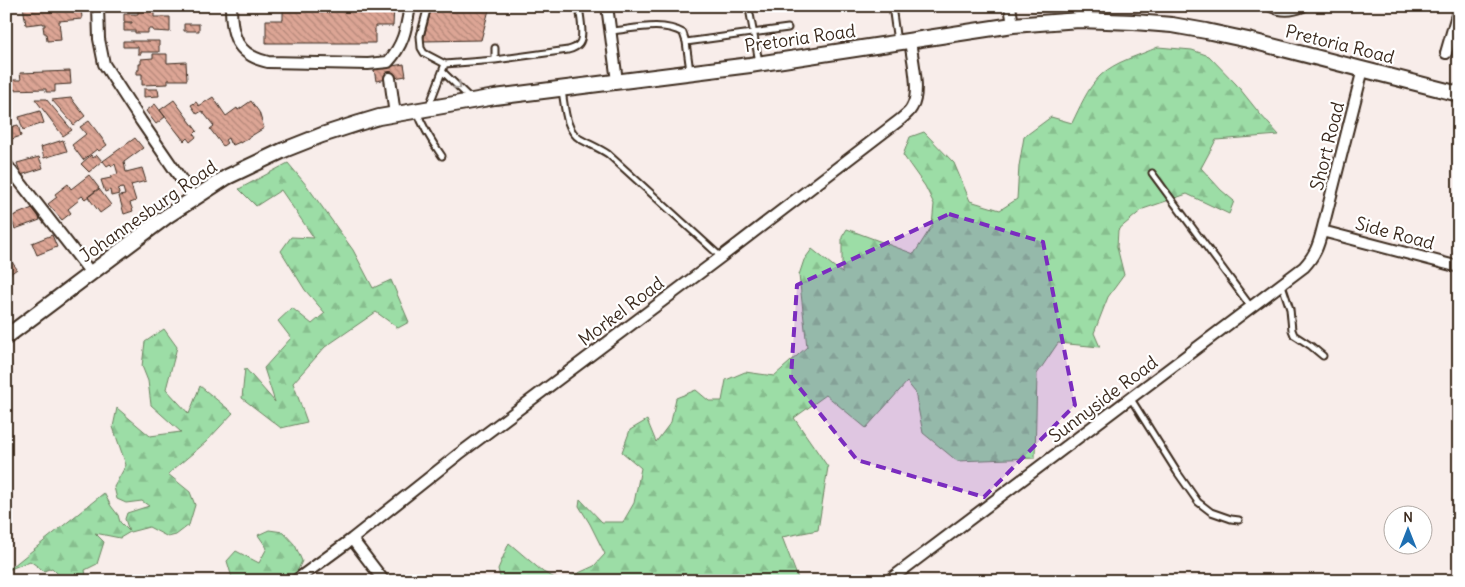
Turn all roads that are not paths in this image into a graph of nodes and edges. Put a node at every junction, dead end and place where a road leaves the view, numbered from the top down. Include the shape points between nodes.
1 (98, 6) edge
2 (231, 6) edge
3 (410, 6) edge
4 (428, 6) edge
5 (579, 6) edge
6 (607, 6) edge
7 (892, 6) edge
8 (1010, 6) edge
9 (1271, 6) edge
10 (1303, 6) edge
11 (1459, 8) edge
12 (750, 14) dead end
13 (1013, 25) junction
14 (788, 28) dead end
15 (611, 31) junction
16 (753, 33) junction
17 (686, 42) junction
18 (904, 42) junction
19 (495, 48) dead end
20 (1446, 54) dead end
21 (495, 60) junction
22 (760, 63) junction
23 (445, 64) junction
24 (1364, 69) junction
25 (443, 72) junction
26 (690, 72) junction
27 (390, 78) dead end
28 (617, 81) junction
29 (561, 88) junction
30 (1459, 94) edge
31 (473, 101) junction
32 (422, 110) junction
33 (395, 115) junction
34 (442, 156) dead end
35 (6, 164) edge
36 (1152, 172) dead end
37 (194, 198) junction
38 (1322, 231) junction
39 (721, 257) junction
40 (1459, 267) edge
41 (91, 273) junction
42 (1282, 284) junction
43 (1251, 307) junction
44 (8, 332) edge
45 (1323, 356) dead end
46 (1131, 398) junction
47 (1239, 520) dead end
48 (352, 539) junction
49 (296, 581) edge
50 (384, 581) edge
51 (888, 581) edge

1 - 37 street via 100,51 104,64
2 - 3 street via 232,32 249,55 257,60 368,64 388,64 406,33
4 - 23 lane via 420,36 421,48
5 - 21 lane via 582,38 575,48
6 - 15 street
7 - 18 lane
8 - 13 street
9 - 10 street via 1291,10
11 - 20 street
12 - 16 lane
13 - 18 main road, Pretoria Road
13 - 24 main road, Pretoria Road via 1088,20 1172,25
14 - 16 lane
15 - 17 lane via 667,27 683,33
15 - 28 street
16 - 17 lane
16 - 22 lane
17 - 26 lane
18 - 22 main road, Pretoria Road
18 - 39 street, Morkel Road via 915,84 915,95 908,112
19 - 21 lane
21 - 23 lane
22 - 26 main road, Pretoria Road
23 - 25 lane
24 - 30 main road, Pretoria Road
24 - 38 street, Short Road
25 -> 31 lane
25 - 32 lane
26 - 28 main road, Pretoria Road
27 - 33 street
28 - 29 main road, Johannesburg Road
29 - 31 main road, Johannesburg Road
29 - 39 lane via 573,133 608,154
31 - 32 main road, Johannesburg Road
32 - 33 main road, Johannesburg Road
32 - 34 lane via 422,124
33 - 37 main road, Johannesburg Road via 359,123 284,150 227,177
35 - 41 street
36 - 43 lane
37 - 41 main road, Johannesburg Road
38 - 40 street, Side Road
38 - 42 street, Sunnyside Road via 1312,258
39 - 48 street, Morkel Road via 459,454
41 - 44 main road, Johannesburg Road
42 - 43 street, Sunnyside Road
42 - 45 lane via 1294,335
43 - 46 street, Sunnyside Road
46 - 47 lane via 1198,502 1211,512
46 - 51 street, Sunnyside Road
48 - 49 street, Morkel Road
48 - 50 street

